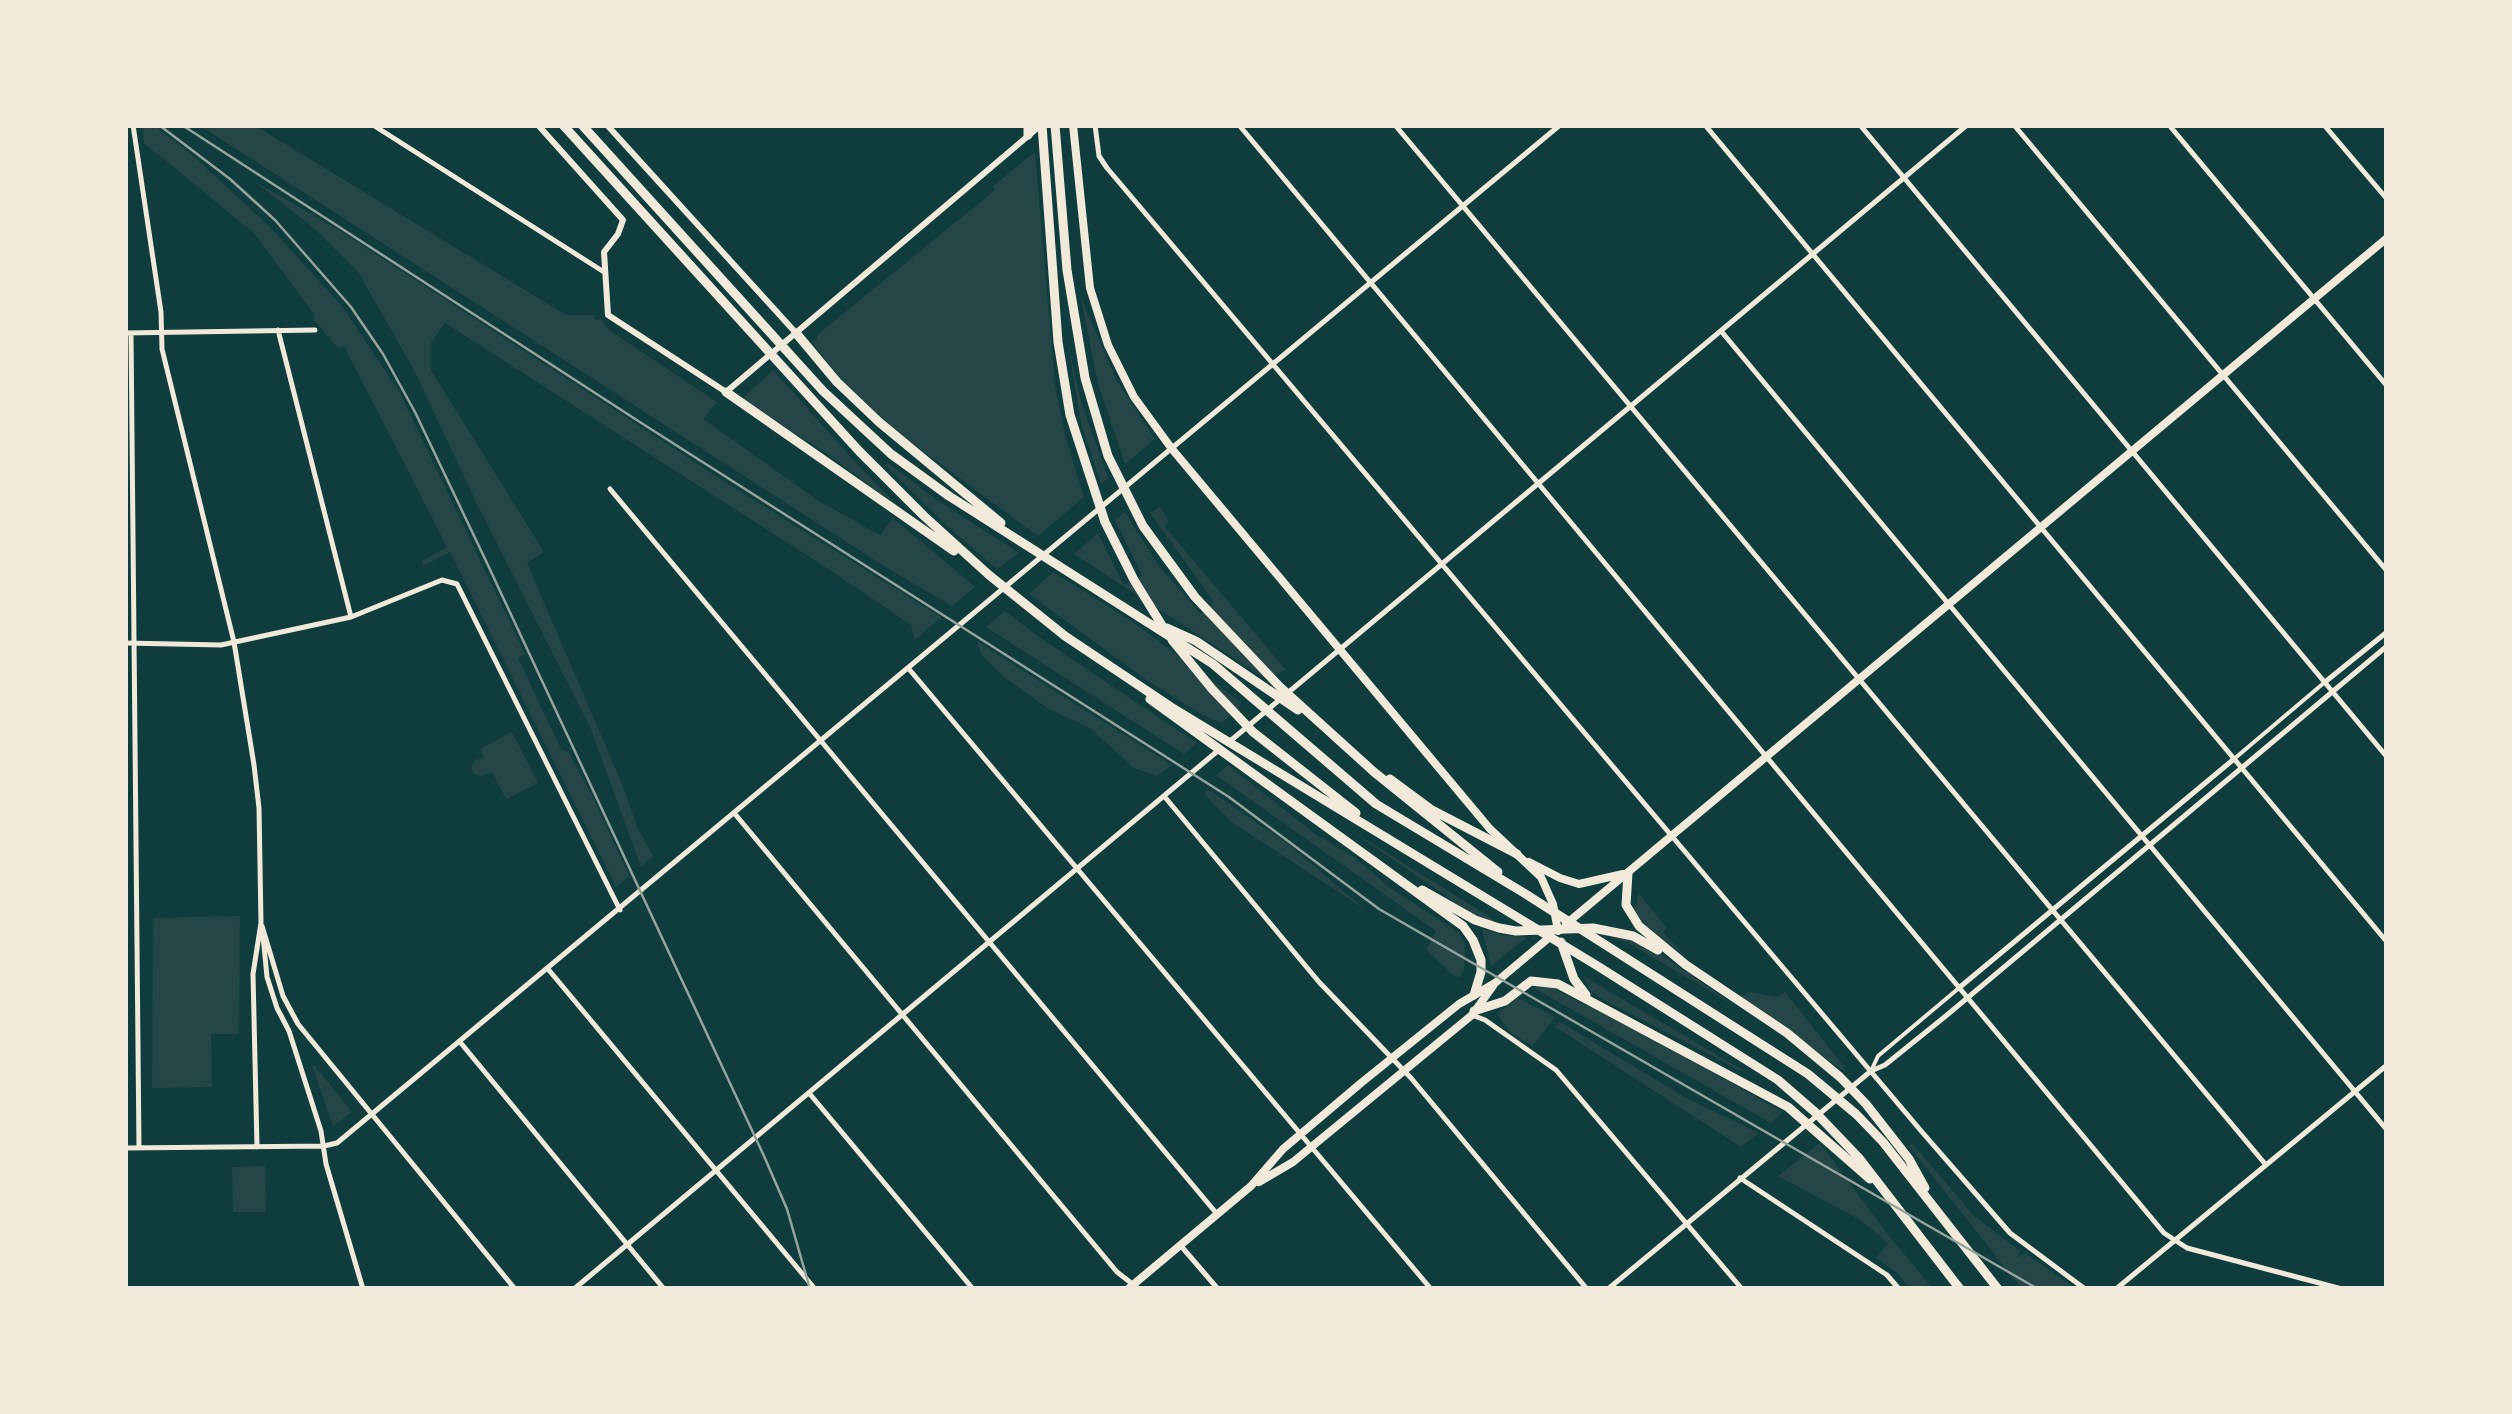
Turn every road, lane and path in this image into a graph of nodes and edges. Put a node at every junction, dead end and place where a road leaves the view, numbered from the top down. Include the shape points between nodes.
1 (133, 125) edge
2 (373, 125) edge
3 (538, 125) edge
4 (563, 125) edge
5 (582, 125) edge
6 (607, 125) edge
7 (1041, 125) edge
8 (1055, 125) edge
9 (1073, 125) edge
10 (1094, 125) edge
11 (1239, 125) edge
12 (1394, 125) edge
13 (1560, 125) edge
14 (1705, 125) edge
15 (1860, 125) edge
16 (1968, 125) edge
17 (2014, 125) edge
18 (2169, 125) edge
19 (2324, 125) edge
20 (1551, 128) edge
21 (1028, 130) edge
22 (1904, 178) junction
23 (2387, 200) edge
24 (1462, 206) junction
25 (2387, 238) edge
26 (1813, 254) junction
27 (604, 272) junction
28 (1371, 283) junction
29 (2314, 298) junction
30 (161, 330) junction
31 (278, 330) junction
32 (315, 330) dead end
33 (1721, 331) junction
34 (128, 333) edge
35 (796, 333) junction
36 (1272, 365) junction
37 (2222, 374) junction
38 (2387, 386) edge
39 (726, 392) junction
40 (1630, 406) junction
41 (1172, 449) junction
42 (2131, 450) junction
43 (1538, 484) junction
44 (610, 490) dead end
45 (2040, 526) junction
46 (1021, 542) junction
47 (1441, 565) junction
48 (2387, 571) edge
49 (989, 576) junction
50 (1949, 602) junction
51 (1136, 613) junction
52 (351, 617) junction
53 (2387, 632) edge
54 (234, 642) junction
55 (125, 643) edge
56 (134, 643) junction
57 (2387, 646) edge
58 (1341, 648) junction
59 (909, 669) junction
60 (1858, 679) junction
61 (2325, 682) junction
62 (2333, 692) junction
63 (1198, 729) junction
64 (1332, 736) junction
65 (822, 741) junction
66 (1766, 756) junction
67 (2387, 757) edge
68 (2234, 759) junction
69 (2241, 767) junction
70 (1164, 796) junction
71 (735, 814) junction
72 (1671, 837) junction
73 (2144, 837) junction
74 (1390, 839) junction
75 (2150, 844) junction
76 (1516, 854) junction
77 (1076, 870) junction
78 (1628, 873) junction
79 (1398, 878) junction
80 (1524, 893) junction
81 (620, 910) junction
82 (2052, 912) junction
83 (2058, 920) junction
84 (261, 924) junction
85 (1558, 931) junction
86 (990, 942) junction
87 (2387, 942) edge
88 (1686, 964) junction
89 (548, 968) junction
90 (1495, 983) junction
91 (1959, 988) junction
92 (1474, 996) junction
93 (1967, 997) junction
94 (1592, 1000) junction
95 (1473, 1013) junction
96 (902, 1015) junction
97 (460, 1042) junction
98 (1390, 1060) junction
99 (2387, 1065) edge
100 (1402, 1070) junction
101 (1870, 1071) junction
102 (809, 1092) junction
103 (2355, 1092) junction
104 (372, 1116) junction
105 (2387, 1130) edge
106 (1301, 1134) junction
107 (1830, 1135) junction
108 (324, 1146) junction
109 (257, 1147) junction
110 (1312, 1147) junction
111 (125, 1148) edge
112 (138, 1148) junction
113 (2266, 1165) junction
114 (716, 1170) junction
115 (1740, 1178) junction
116 (1251, 1186) junction
117 (1938, 1212) junction
118 (1217, 1214) junction
119 (1686, 1223) junction
120 (2175, 1240) junction
121 (628, 1244) junction
122 (1180, 1245) junction
123 (1930, 1252) junction
124 (1134, 1288) edge
125 (363, 1289) edge
126 (515, 1289) edge
127 (574, 1289) edge
128 (664, 1289) edge
129 (815, 1289) edge
130 (973, 1289) edge
131 (1218, 1289) edge
132 (1431, 1289) edge
133 (1587, 1289) edge
134 (1608, 1289) edge
135 (1742, 1289) edge
136 (1899, 1289) edge
137 (1952, 1289) edge
138 (1960, 1289) edge
139 (1998, 1289) edge
140 (2085, 1289) edge
141 (2116, 1289) edge
142 (2342, 1289) edge

1 - 30 street
2 - 27 street
3 - 27 street via 622,218 604,252
4 - 49 highway via 897,490
5 - 46 highway via 792,358 890,454
6 - 35 street
7 - 21 street
7 - 74 highway via 1060,360 1070,416 1107,526 1190,664 1260,738
8 - 64 highway via 1078,343 1115,472 1162,555 1206,610
9 - 41 main road via 1097,315 1120,373
10 - 36 street via 1107,168
11 - 28 street
12 - 24 street
13 - 20 street
14 - 26 street
15 - 22 street
16 - 22 street
17 - 37 street
18 - 29 street
19 - 23 street
20 - 24 street
21 - 35 street
22 - 26 street
22 - 42 street
24 - 28 street
24 - 40 street
25 - 29 main road
26 - 33 street
26 - 45 street
27 - 39 street via 608,314
28 - 36 street
28 - 43 street
29 - 37 main road
29 - 38 street
30 - 31 street
30 - 34 street
30 - 54 street
31 - 32 street
31 - 52 street
33 - 40 street
33 - 50 street
34 - 56 street
35 - 39 street
35 - 46 highway via 879,422
36 - 41 street
36 - 47 street
37 - 42 main road
37 - 48 street
39 - 49 highway
40 - 43 street
40 - 60 street
41 - 58 main road
41 - 59 street
42 - 45 main road
42 - 61 street
43 - 47 street
43 - 66 street
44 - 65 street
45 - 50 main road
45 - 68 street
46 - 51 highway
47 - 58 street
47 - 72 street
49 - 63 highway
50 - 60 main road
50 - 73 street
51 - 64 highway via 1196,642
51 - 80 highway via 1236,684 1376,804
52 - 54 street
52 - 81 street via 442,580 457,584
53 - 61 street
54 - 56 street
54 - 84 street via 259,808
55 - 56 street
56 - 112 street
57 - 62 street
58 - 70 street
58 - 76 main road
59 - 65 street
59 - 77 street
60 - 66 main road
60 - 82 street
61 - 62 street
61 - 68 street
62 - 67 street
62 - 69 street
63 - 74 highway
63 - 79 highway
64 - 76 highway via 1432,810
64 - 80 highway
65 - 71 street
65 - 86 street
66 - 72 main road
66 - 91 street
68 - 69 street
68 - 73 street
69 - 75 street
69 - 87 street
70 - 77 street
70 - 98 street
71 - 81 street
71 - 96 street
72 - 78 main road
72 - 101 street
73 - 75 street
73 - 82 street
74 - 107 highway via 1748,1059 1798,1096
75 - 83 street
75 - 103 street
76 - 78 main road via 1573,884
76 - 85 main road via 1545,882
77 - 86 street
77 - 106 street
78 - 85 main road
78 - 88 highway via 1631,916
79 - 85 highway via 1490,925
79 - 92 highway via 1474,940 1482,966
80 - 117 highway via 1819,1082 1856,1114
81 - 89 street
82 - 83 street
82 - 91 street
83 - 93 street
83 - 113 street
84 - 104 street via 282,996 298,1024
84 - 108 street via 267,978
84 - 109 street via 253,974
85 - 88 highway via 1623,934
85 - 90 main road
85 - 94 highway via 1574,979
86 - 96 street
86 - 118 street
88 - 117 highway via 1819,1058 1866,1104 1909,1159
89 - 97 street
89 - 114 street
90 - 92 main road
90 - 95 main road
91 - 93 street
91 - 101 street via 1878,1056
92 - 98 main road
93 - 101 street
93 - 120 street
94 - 95 highway via 1538,980
94 - 107 highway
95 - 100 main road
95 - 119 street via 1556,1070
96 - 102 street
96 - 124 street
97 - 104 street
97 - 121 street
98 - 100 street
98 - 106 main road
99 - 103 street
100 - 110 main road
100 - 133 street
101 - 115 street
101 - 140 street via 2005,1228
102 - 114 street
102 - 130 street
103 - 105 street
103 - 113 street
104 - 108 street
104 - 126 street
106 - 110 street
106 - 116 main road
107 - 123 highway via 1888,1194
108 - 109 street
108 - 125 street
109 - 112 street
110 - 116 main road
110 - 132 street
111 - 112 street
113 - 120 street
114 - 121 street
114 - 129 street
115 - 119 street
115 - 136 street
116 - 118 main road
117 - 139 highway
118 - 122 main road
119 - 134 street
119 - 135 street
120 - 141 street
120 - 142 street
121 - 127 street
121 - 128 street
122 - 124 main road
122 - 131 street
123 - 137 highway
123 - 138 highway

